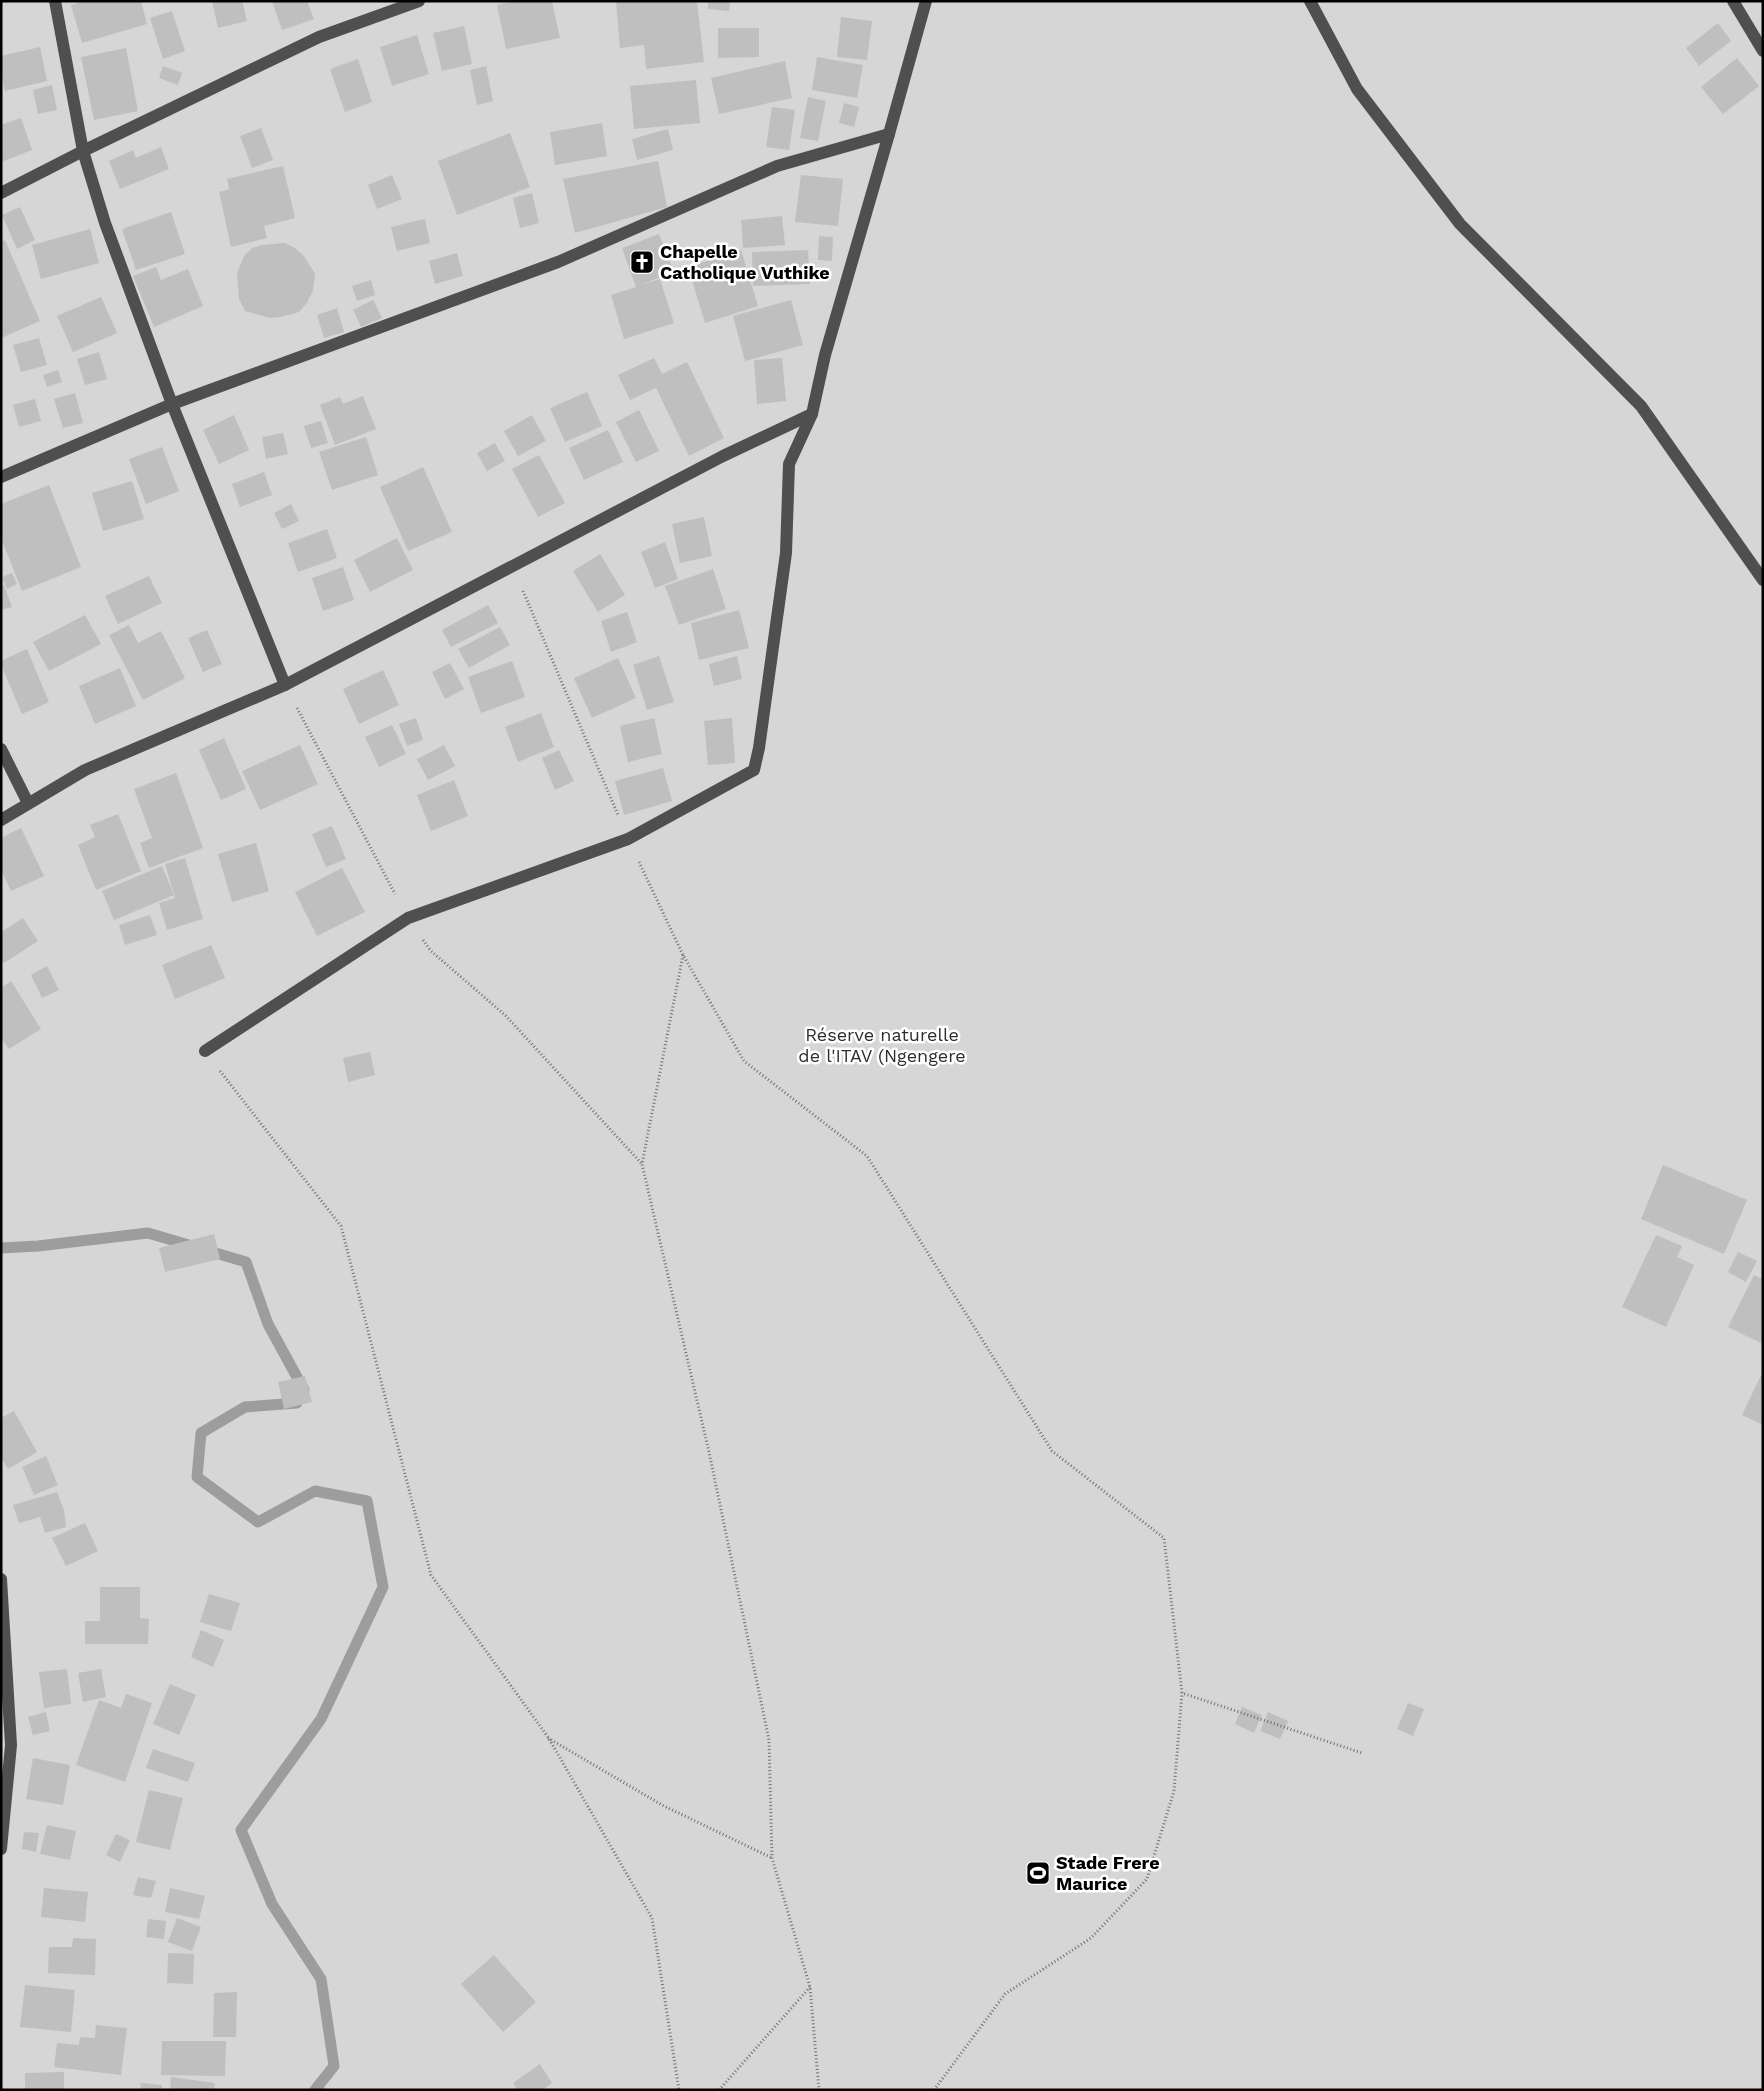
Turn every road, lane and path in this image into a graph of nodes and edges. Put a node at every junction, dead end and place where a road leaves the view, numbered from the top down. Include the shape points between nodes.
1 (55, 1) edge
2 (419, 1) edge
3 (926, 1) edge
4 (1310, 1) edge
5 (1733, 1) edge
6 (1763, 51) edge
7 (889, 134) junction
8 (83, 151) junction
9 (1, 193) edge
10 (172, 404) junction
11 (812, 414) junction
12 (1, 477) edge
13 (512, 565) junction
14 (1763, 580) edge
15 (285, 685) junction
16 (1, 748) edge
17 (28, 803) junction
18 (1, 820) edge
19 (628, 839) junction
20 (408, 918) junction
21 (683, 955) junction
22 (205, 1050) joint
23 (642, 1164) junction
24 (1, 1579) edge
25 (1182, 1693) junction
26 (548, 1737) junction
27 (1362, 1753) dead end
28 (1, 1849) edge
29 (772, 1858) junction
30 (810, 1987) junction
31 (679, 2090) edge
32 (719, 2090) edge
33 (819, 2090) edge
34 (934, 2090) edge

1 - 8 street
2 - 8 street via 319,37
3 - 7 street
4 - 14 street via 1358,89 1460,224 1641,406
5 - 6 street
7 - 10 street via 778,166 558,262
7 - 11 street via 825,355
8 - 9 street
8 - 10 street via 105,223
10 - 12 street
10 - 15 street
11 - 13 street via 722,456
11 - 19 street via 789,464 786,553 754,770
13 - 15 street
13 - 19 path
15 - 17 street via 85,770
15 - 20 path
16 - 17 street
17 - 18 street
19 - 20 street
19 - 21 path
20 - 22 street
20 - 23 path via 431,951 506,1016
21 - 23 path
21 - 25 path via 744,1061 867,1156 1052,1451 1164,1538
22 - 26 path via 341,1226 431,1575
23 - 29 path via 709,1452 770,1740
24 - 28 street via 11,1745
25 - 27 path
25 - 34 path via 1174,1791 1147,1879 1091,1938 1005,1994
26 - 29 path via 662,1805
26 - 31 path via 652,1918
29 - 30 path
30 - 32 path
30 - 33 path

